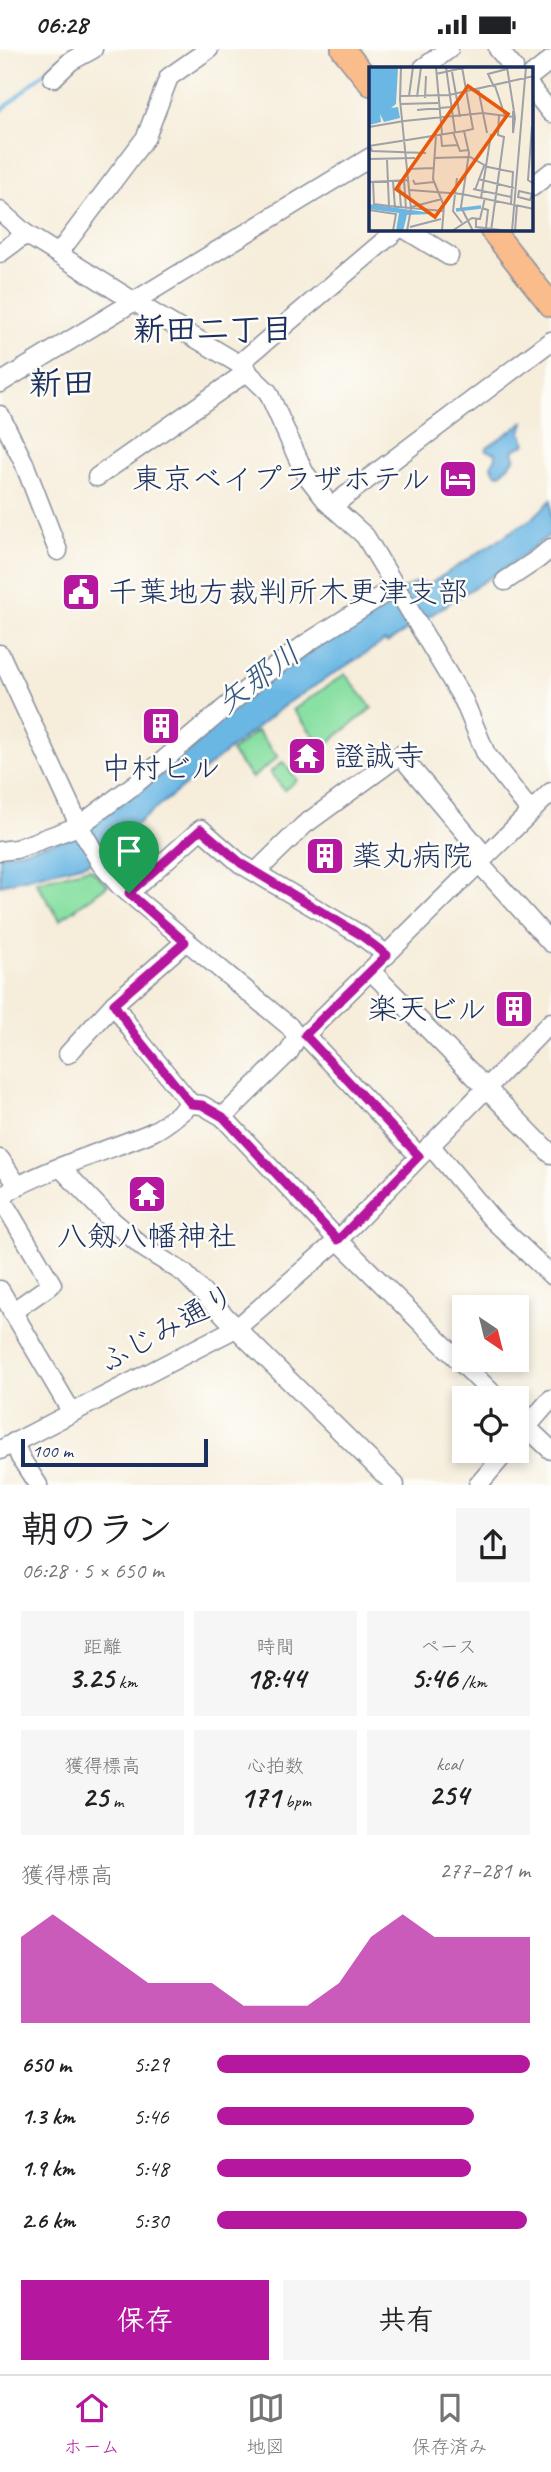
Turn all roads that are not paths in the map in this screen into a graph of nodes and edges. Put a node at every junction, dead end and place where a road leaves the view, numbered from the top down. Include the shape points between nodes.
1 (93, 49) edge
2 (209, 49) edge
3 (343, 49) edge
4 (449, 49) edge
5 (498, 49) edge
6 (551, 60) edge
7 (429, 62) edge
8 (513, 67) edge
9 (534, 73) edge
10 (53, 78) dead end
11 (369, 82) edge
12 (534, 92) edge
13 (551, 113) edge
14 (369, 158) edge
15 (551, 172) edge
16 (534, 184) edge
17 (0, 211) edge
18 (396, 231) edge
19 (408, 231) edge
20 (493, 231) edge
21 (26, 234) junction
22 (0, 253) edge
23 (58, 254) junction
24 (449, 256) dead end
25 (133, 301) junction
26 (551, 305) edge
27 (551, 341) edge
28 (243, 367) junction
29 (0, 383) edge
30 (0, 415) edge
31 (97, 477) dead end
32 (332, 506) junction
33 (551, 548) edge
34 (58, 551) dead end
35 (505, 581) dead end
36 (396, 589) junction
37 (0, 654) edge
38 (551, 792) edge
39 (530, 812) junction
40 (80, 827) junction
41 (0, 851) edge
42 (482, 859) junction
43 (257, 871) junction
44 (129, 893) junction
45 (185, 942) junction
46 (551, 943) edge
47 (387, 955) junction
48 (371, 971) junction
49 (114, 1004) junction
50 (551, 1022) edge
51 (301, 1036) junction
52 (68, 1054) dead end
53 (486, 1088) junction
54 (191, 1104) junction
55 (223, 1117) junction
56 (424, 1151) junction
57 (551, 1154) edge
58 (0, 1159) edge
59 (61, 1168) junction
60 (18, 1186) junction
61 (1, 1200) edge
62 (338, 1240) junction
63 (551, 1275) edge
64 (0, 1290) edge
65 (12, 1311) junction
66 (238, 1327) junction
67 (485, 1386) edge
68 (551, 1399) edge
69 (71, 1411) junction
70 (529, 1420) edge
71 (529, 1434) edge
72 (7, 1446) edge
73 (551, 1450) edge
74 (497, 1463) edge
75 (38, 1485) edge
76 (395, 1485) edge
77 (478, 1485) edge

1 - 10 street
2 - 23 street via 169,77 146,137
3 - 11 main road
4 - 7 street
5 - 8 street
6 - 9 street
12 - 13 street
14 - 25 street
15 - 16 street
17 - 21 street
18 - 28 street
19 - 24 street
20 - 26 main road
21 - 22 street
21 - 23 street
23 - 25 street
25 - 28 street
25 - 29 street
27 - 32 street
28 - 31 street
28 - 32 street via 268,392 304,472
30 - 34 street
32 - 36 street via 365,536
33 - 35 street
36 - 39 street via 464,701 486,754
36 - 40 street via 270,670
37 - 40 street
38 - 39 street
39 - 42 street
40 - 41 street
40 - 44 street via 101,864
42 - 43 street via 400,755 304,825
42 - 46 street
42 - 47 street
43 - 44 street via 201,829
43 - 47 street
44 - 45 street
45 - 49 street
45 - 51 street
47 - 48 street
48 - 51 street
48 - 53 street
49 - 52 street
49 - 54 street
50 - 53 street, ふじみ通り
51 - 55 street
51 - 56 street
53 - 56 street, ふじみ通り
53 - 57 street
54 - 55 street
54 - 59 street via 155,1131
55 - 62 street
56 - 62 street, ふじみ通り
56 - 63 street
58 - 60 street
59 - 60 street
59 - 66 street via 107,1216 144,1248 184,1273
60 - 61 street
61 - 65 street via 52,1284
62 - 66 street, ふじみ通り
62 - 67 street
64 - 65 street
65 - 69 street
66 - 69 street, ふじみ通り
66 - 76 street
68 - 70 street
69 - 72 street, ふじみ通り
71 - 73 street
72 - 75 street
74 - 77 street

